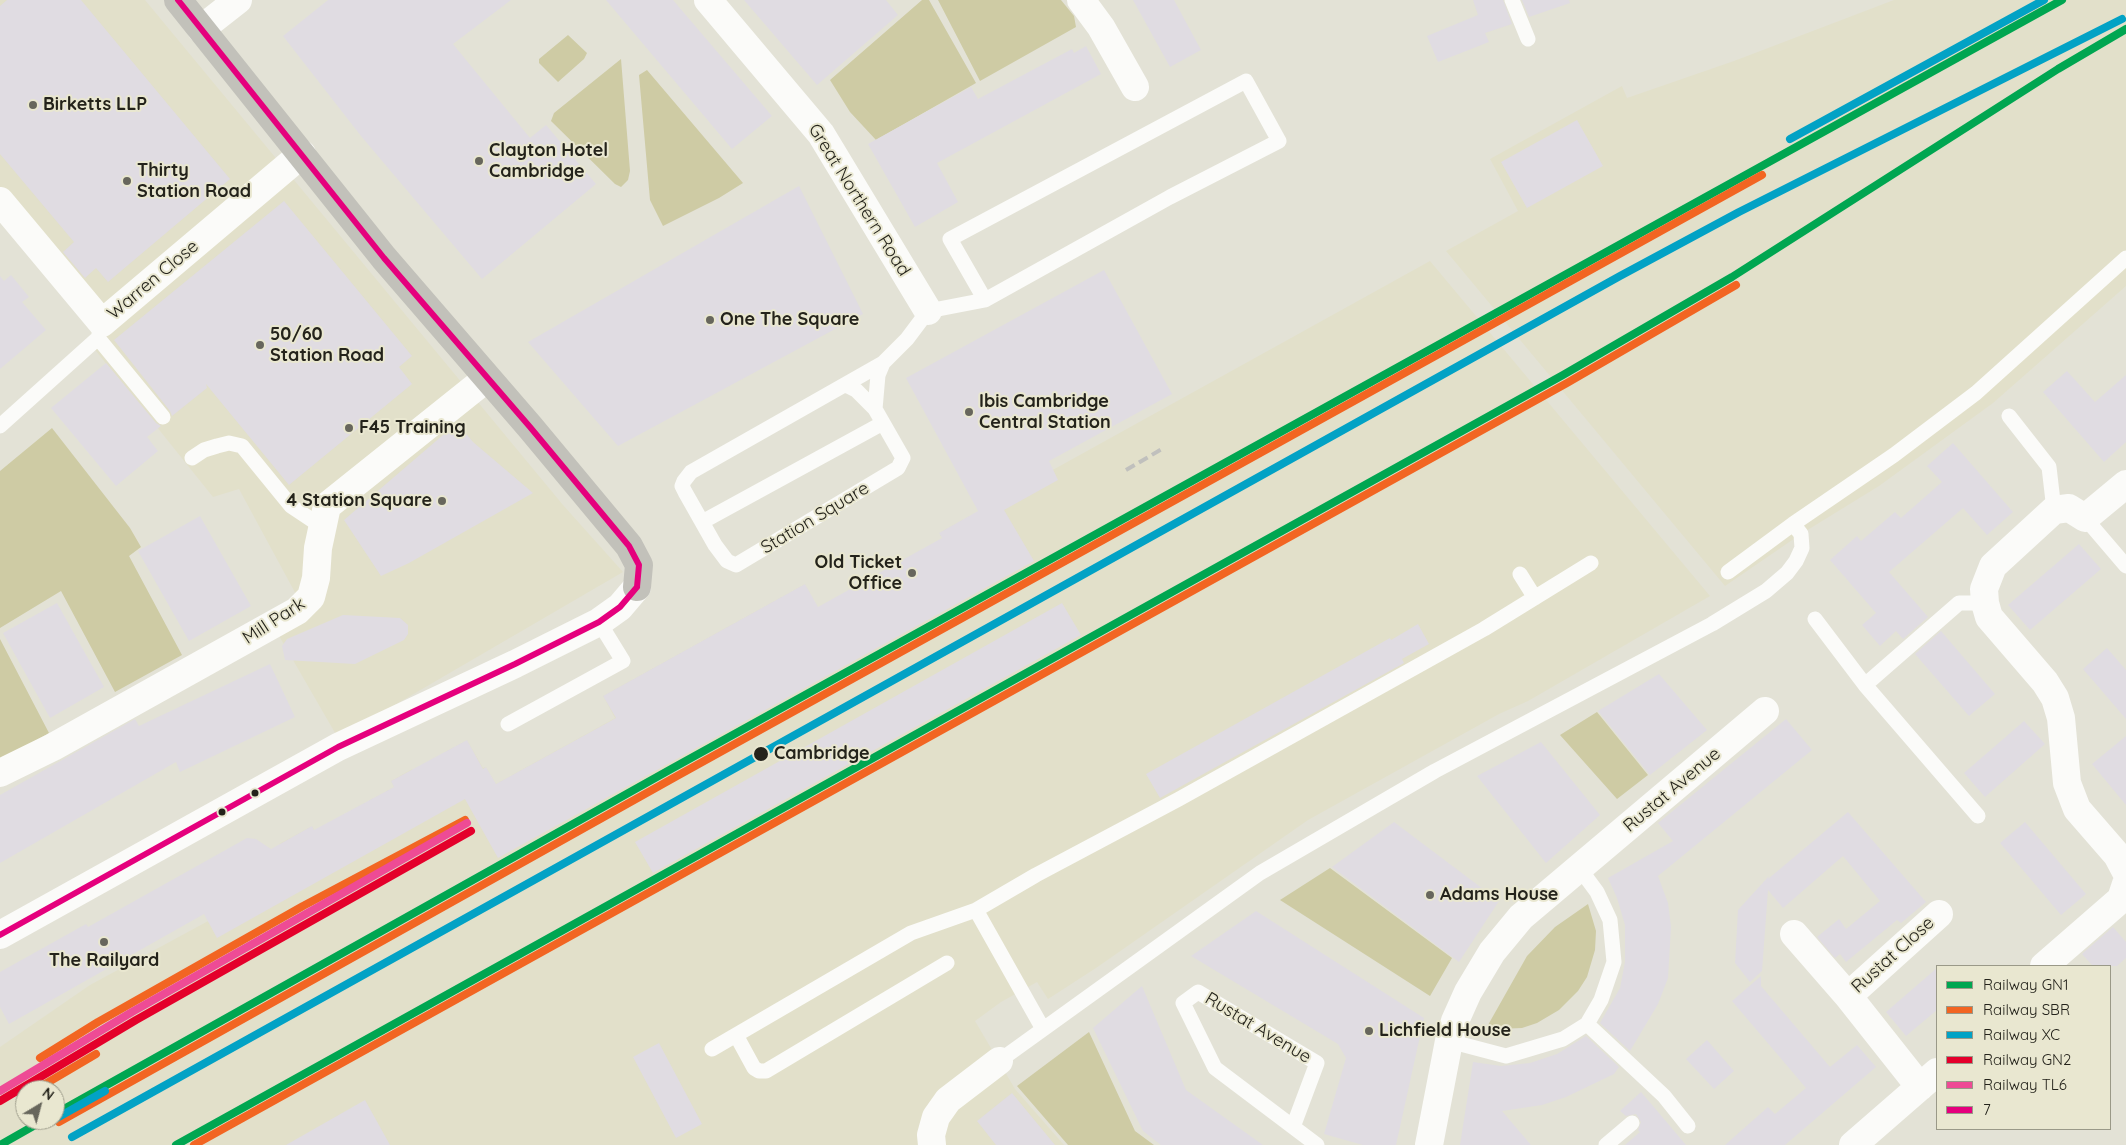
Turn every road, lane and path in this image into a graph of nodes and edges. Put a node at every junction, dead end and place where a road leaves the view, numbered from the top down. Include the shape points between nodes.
1 (178, 0) edge
2 (238, 0) edge
3 (708, 0) edge
4 (1081, 0) edge
5 (1512, 0) edge
6 (201, 28) junction
7 (1528, 39) dead end
8 (1135, 87) dead end
9 (302, 154) junction
10 (0, 201) edge
11 (2126, 258) edge
12 (985, 300) junction
13 (928, 311) junction
14 (100, 331) junction
15 (883, 363) junction
16 (487, 378) junction
17 (846, 385) junction
18 (875, 409) junction
19 (2009, 416) dead end
20 (163, 417) dead end
21 (883, 423) junction
22 (0, 426) edge
23 (192, 458) dead end
24 (2126, 484) edge
25 (2054, 510) junction
26 (2085, 518) junction
27 (702, 522) junction
28 (1794, 524) junction
29 (322, 530) junction
30 (1591, 563) dead end
31 (2126, 566) edge
32 (1728, 572) dead end
33 (1520, 574) dead end
34 (1535, 598) junction
35 (1984, 603) junction
36 (1815, 619) dead end
37 (599, 622) junction
38 (1865, 685) junction
39 (1765, 712) dead end
40 (508, 724) dead end
41 (0, 773) edge
42 (1978, 816) dead end
43 (1580, 869) junction
44 (2126, 872) edge
45 (2126, 884) edge
46 (976, 910) junction
47 (1938, 914) dead end
48 (1794, 934) dead end
49 (0, 935) edge
50 (948, 963) dead end
51 (2045, 965) edge
52 (1848, 996) junction
53 (1587, 1024) junction
54 (1043, 1030) junction
55 (736, 1036) junction
56 (1449, 1041) junction
57 (712, 1049) dead end
58 (999, 1061) joint
59 (1929, 1080) edge
60 (1632, 1123) dead end
61 (1688, 1126) dead end
62 (1293, 1127) junction
63 (932, 1145) edge
64 (1317, 1145) edge
65 (1429, 1145) edge
66 (1606, 1145) edge
67 (1853, 1145) edge

1 - 6 street
2 - 6 street
3 - 13 street, Great Northern Road via 821,134
4 - 8 street via 1101,27
5 - 7 lane
6 - 9 street
9 - 14 street, Warren Close
9 - 16 street via 384,258
10 - 14 street, Warren Close
11 - 28 lane via 1976,393
12 - 12 lane via 950,239 1246,81 1279,141 1170,197
12 - 13 lane
13 - 15 lane, Station Square
14 - 20 lane
14 - 22 lane
15 - 17 lane, Station Square
15 - 18 lane via 878,375
16 - 29 street, Mill Park via 327,506
16 - 37 street via 629,546 639,565 637,587 620,607
17 - 18 lane, Station Square via 856,390
17 - 27 lane, Station Square via 691,472 682,486
18 - 21 lane, Station Square
19 - 25 lane via 2049,467
21 - 27 lane
21 - 27 lane, Station Square via 903,458 898,468 736,565 720,553
23 - 29 lane via 217,446 242,446 291,506
24 - 26 street
25 - 26 street via 2069,508
25 - 35 street via 1993,566 1984,589
26 - 31 lane
28 - 32 lane
28 - 54 lane via 1801,534 1802,548 1787,573 1766,591 1712,624 1435,772 1260,873
29 - 41 street, Mill Park via 311,598 297,611 53,747
30 - 34 lane
33 - 34 lane
34 - 46 lane
35 - 38 lane via 1959,603
35 - 44 street via 1989,617 2055,698 2061,718 2067,782 2077,809 2118,855
36 - 38 lane
37 - 40 lane via 623,661
37 - 49 street via 338,747
38 - 42 lane
39 - 43 street, Rustat Avenue
43 - 53 lane via 1597,892 1610,920 1614,962 1601,1000
43 - 56 street, Rustat Avenue via 1521,917 1492,952 1468,992
45 - 51 street via 2121,899
46 - 54 lane
46 - 55 lane via 911,933
47 - 52 street, Rustat Close
48 - 52 street, Rustat Close
50 - 55 lane via 766,1071 754,1068
52 - 59 street, Rustat Close
53 - 56 lane via 1563,1040 1506,1056
53 - 61 lane via 1659,1101
54 - 58 lane
55 - 57 lane
56 - 65 street, Rustat Avenue
58 - 63 street via 948,1100 936,1117 931,1134
59 - 67 street
60 - 66 lane
62 - 62 lane, Rustat Avenue via 1215,1068 1183,1003 1198,992 1317,1063
62 - 64 lane, Rustat Avenue

